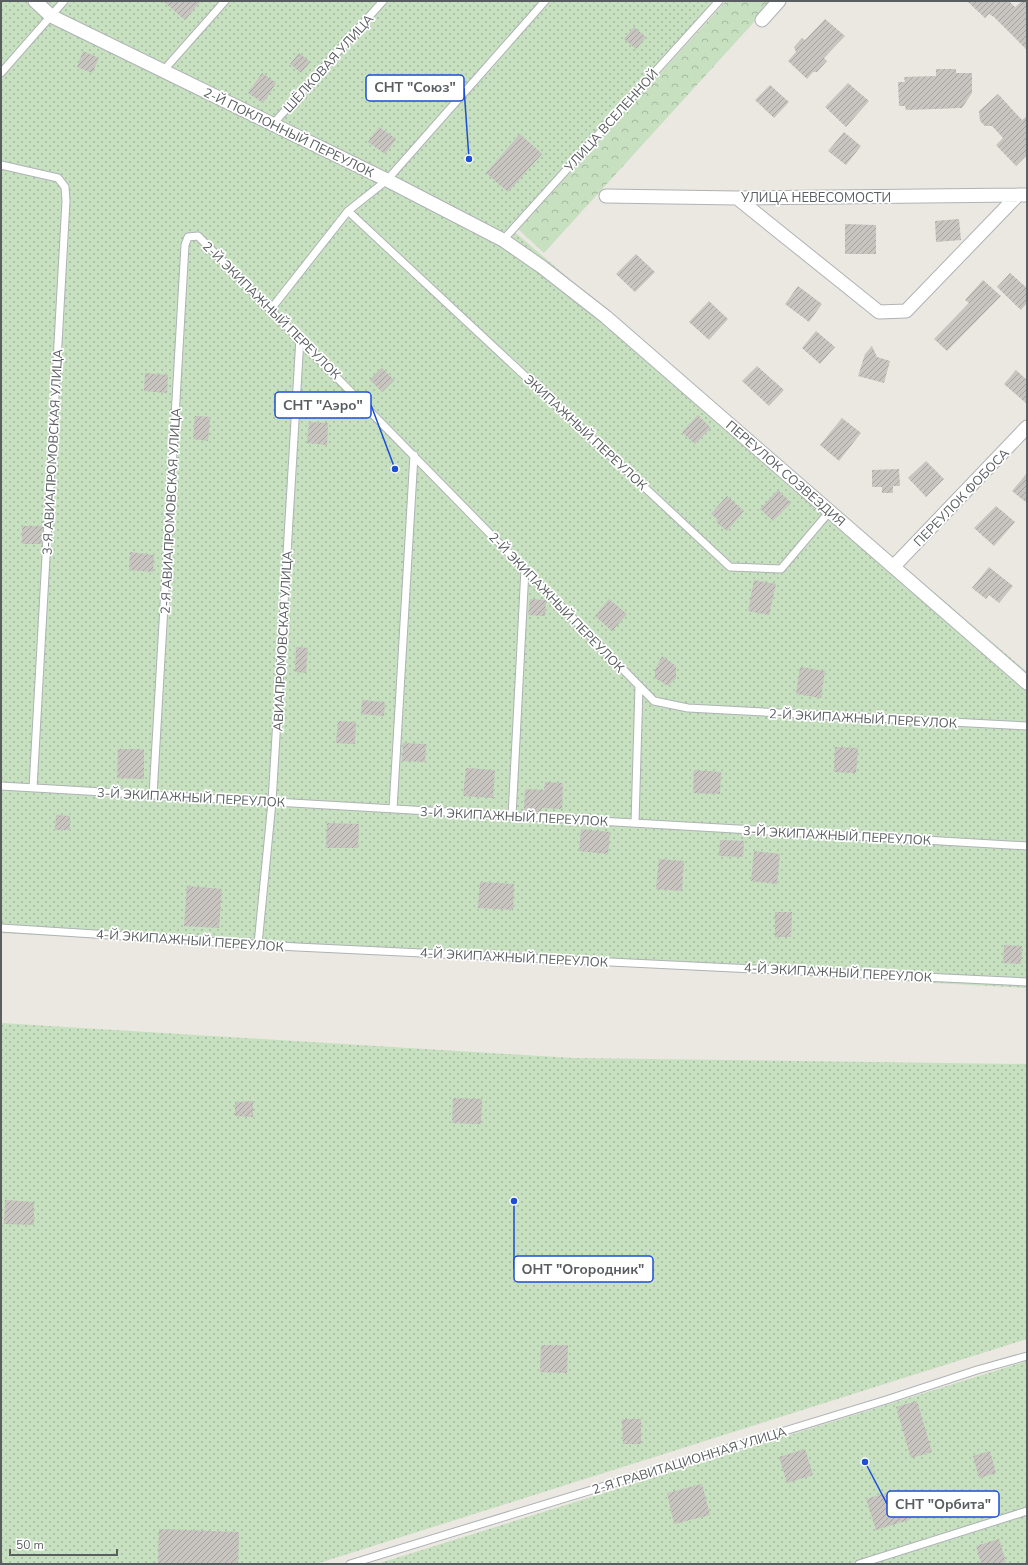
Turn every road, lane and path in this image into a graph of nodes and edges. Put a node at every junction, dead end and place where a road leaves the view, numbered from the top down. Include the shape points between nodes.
1 (35, 1) edge
2 (64, 1) edge
3 (225, 1) edge
4 (383, 1) edge
5 (545, 1) edge
6 (719, 1) edge
7 (779, 1) edge
8 (52, 16) junction
9 (762, 20) dead end
10 (163, 71) junction
11 (1, 73) edge
12 (273, 124) junction
13 (1, 165) edge
14 (387, 180) junction
15 (1022, 195) edge
16 (606, 196) dead end
17 (738, 198) junction
18 (348, 211) junction
19 (198, 236) joint
20 (503, 240) junction
21 (542, 267) joint
22 (271, 309) junction
23 (300, 338) junction
24 (1027, 427) edge
25 (414, 455) junction
26 (830, 511) junction
27 (894, 566) junction
28 (525, 569) junction
29 (1027, 682) edge
30 (639, 686) junction
31 (1027, 726) edge
32 (1, 786) edge
33 (33, 788) junction
34 (153, 795) junction
35 (272, 802) junction
36 (392, 809) junction
37 (512, 816) junction
38 (635, 823) junction
39 (1027, 846) edge
40 (1, 928) edge
41 (258, 944) junction
42 (1027, 982) edge
43 (1027, 1356) edge
44 (1027, 1511) edge
45 (350, 1564) edge
46 (859, 1564) edge

1 - 8 street, 2-Й ПОКЛОННЫЙ ПЕРЕУЛОК
2 - 8 lane
3 - 10 lane
4 - 12 lane, ШЁЛКОВАЯ УЛИЦА
5 - 14 lane
6 - 20 lane, УЛИЦА ВСЕЛЕННОЙ
7 - 9 street
8 - 10 street, 2-Й ПОКЛОННЫЙ ПЕРЕУЛОК
8 - 11 lane
10 - 12 street, 2-Й ПОКЛОННЫЙ ПЕРЕУЛОК
12 - 14 street, 2-Й ПОКЛОННЫЙ ПЕРЕУЛОК
13 - 33 lane, 3-Я АВИАПРОМОВСКАЯ УЛИЦА via 58,178 65,187
14 - 18 lane
14 - 20 street, 2-Й ПОКЛОННЫЙ ПЕРЕУЛОК
15 - 17 street, УЛИЦА НЕВЕСОМОСТИ
15 - 17 street via 906,311 879,312
16 - 17 street, УЛИЦА НЕВЕСОМОСТИ
18 - 22 lane
18 - 26 lane, ЭКИПАЖНЫЙ ПЕРЕУЛОК via 730,567 780,569
19 - 22 lane, 2-Й ЭКИПАЖНЫЙ ПЕРЕУЛОК
19 - 34 lane, 2-Я АВИАПРОМОВСКАЯ УЛИЦА via 188,237 185,245
20 - 21 street, 2-Й ПОКЛОННЫЙ ПЕРЕУЛОК
21 - 26 street, ПЕРЕУЛОК СОЗВЕЗДИЯ via 606,317
22 - 23 lane, 2-Й ЭКИПАЖНЫЙ ПЕРЕУЛОК
23 - 25 lane, 2-Й ЭКИПАЖНЫЙ ПЕРЕУЛОК
23 - 35 lane, АВИАПРОМОВСКАЯ УЛИЦА
24 - 27 street, ПЕРЕУЛОК ФОБОСА
25 - 28 lane, 2-Й ЭКИПАЖНЫЙ ПЕРЕУЛОК
25 - 36 lane
26 - 27 street, ПЕРЕУЛОК СОЗВЕЗДИЯ
27 - 29 street, ПЕРЕУЛОК СОЗВЕЗДИЯ
28 - 30 lane, 2-Й ЭКИПАЖНЫЙ ПЕРЕУЛОК
28 - 37 lane
30 - 31 lane, 2-Й ЭКИПАЖНЫЙ ПЕРЕУЛОК via 654,701 688,708
30 - 38 lane
32 - 33 lane, 3-Й ЭКИПАЖНЫЙ ПЕРЕУЛОК
33 - 34 lane, 3-Й ЭКИПАЖНЫЙ ПЕРЕУЛОК
34 - 35 lane, 3-Й ЭКИПАЖНЫЙ ПЕРЕУЛОК
35 - 36 lane, 3-Й ЭКИПАЖНЫЙ ПЕРЕУЛОК
35 - 41 lane, АВИАПРОМОВСКАЯ УЛИЦА
36 - 37 lane, 3-Й ЭКИПАЖНЫЙ ПЕРЕУЛОК
37 - 38 lane, 3-Й ЭКИПАЖНЫЙ ПЕРЕУЛОК
38 - 39 lane, 3-Й ЭКИПАЖНЫЙ ПЕРЕУЛОК
40 - 41 lane, 4-Й ЭКИПАЖНЫЙ ПЕРЕУЛОК
41 - 42 lane, 4-Й ЭКИПАЖНЫЙ ПЕРЕУЛОК
43 - 45 lane, 2-Я ГРАВИТАЦИОННАЯ УЛИЦА
44 - 46 lane

